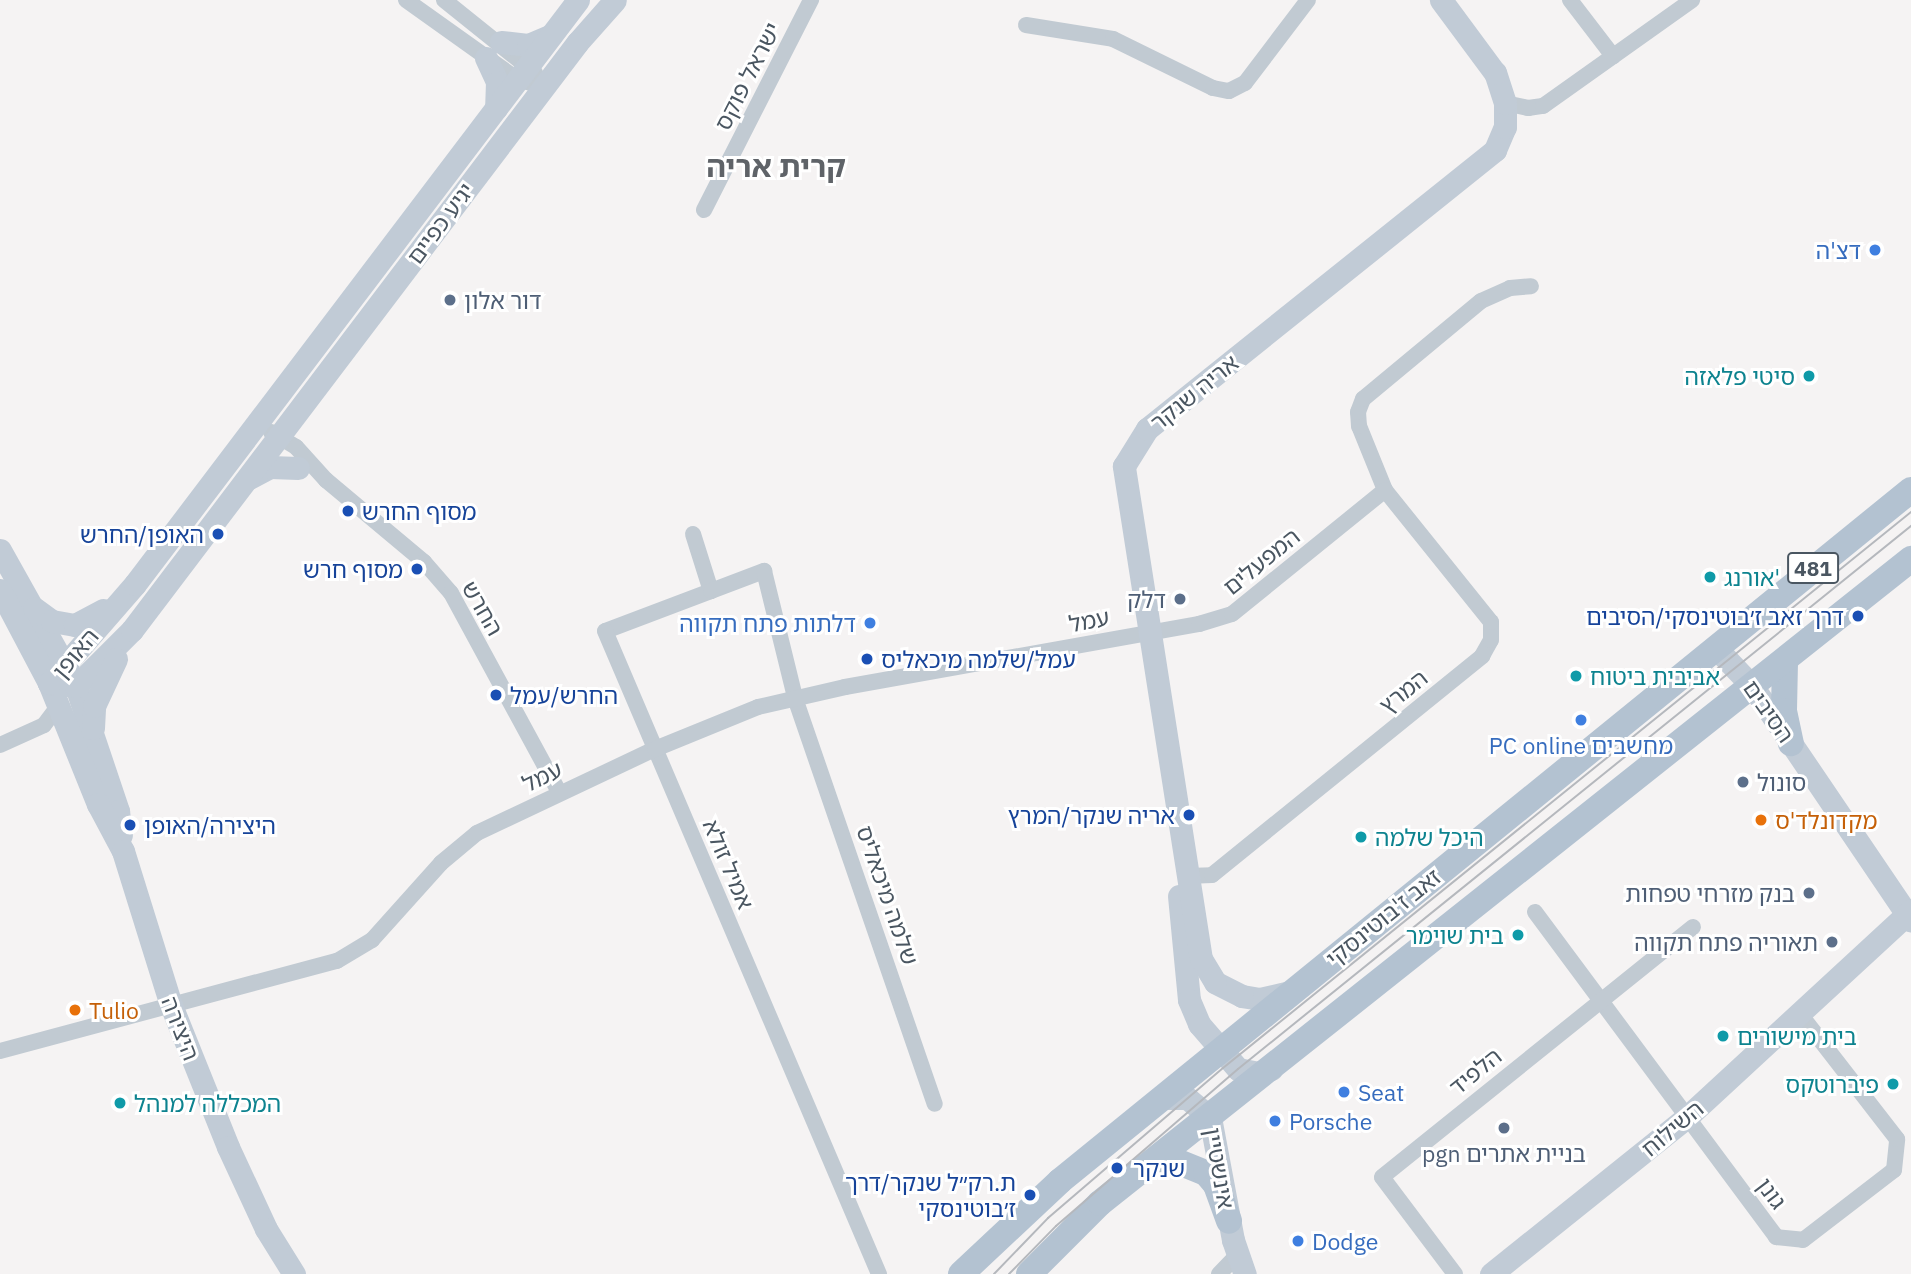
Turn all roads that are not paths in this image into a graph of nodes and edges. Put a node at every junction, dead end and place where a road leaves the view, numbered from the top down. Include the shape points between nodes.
1 (406, 0) edge
2 (444, 0) edge
3 (578, 0) edge
4 (615, 0) edge
5 (811, 0) edge
6 (1308, 0) edge
7 (1441, 0) edge
8 (1570, 0) edge
9 (1692, 0) edge
10 (1026, 25) dead end
11 (554, 33) junction
12 (494, 50) junction
13 (1613, 56) junction
14 (524, 72) junction
15 (545, 86) junction
16 (1506, 103) junction
17 (496, 108) junction
18 (704, 211) dead end
19 (1531, 286) dead end
20 (252, 425) junction
21 (275, 442) junction
22 (298, 468) junction
23 (247, 480) junction
24 (326, 480) junction
25 (1385, 490) junction
26 (1911, 490) edge
27 (693, 534) dead end
28 (0, 550) edge
29 (1911, 559) edge
30 (135, 584) junction
31 (0, 590) edge
32 (711, 591) junction
33 (31, 605) junction
34 (132, 630) junction
35 (1148, 631) junction
36 (1715, 647) junction
37 (1785, 662) junction
38 (64, 664) junction
39 (49, 683) junction
40 (76, 686) junction
41 (1747, 692) junction
42 (796, 701) junction
43 (59, 705) junction
44 (93, 731) junction
45 (1791, 743) junction
46 (0, 745) edge
47 (655, 749) junction
48 (559, 792) junction
49 (123, 851) junction
50 (1877, 873) junction
51 (1187, 876) junction
52 (1535, 912) dead end
53 (1910, 918) edge
54 (1693, 927) dead end
55 (1290, 992) junction
56 (1600, 999) junction
57 (171, 1004) junction
58 (1800, 1014) junction
59 (1219, 1050) junction
60 (0, 1051) edge
61 (1271, 1069) junction
62 (1160, 1098) junction
63 (935, 1104) dead end
64 (1210, 1116) junction
65 (1687, 1117) junction
66 (1148, 1165) junction
67 (1230, 1221) junction
68 (1242, 1264) edge
69 (294, 1274) edge
70 (879, 1274) edge
71 (961, 1274) edge
72 (1029, 1274) edge
73 (1219, 1274) edge
74 (1455, 1274) edge
75 (1491, 1274) edge

1 - 12 street
2 - 12 street
3 - 11 street, יגיע כפיים
4 - 15 street, יגיע כפיים
5 - 18 street, ישראל פוקס
6 - 10 street via 1245,83 1229,91 1213,88 1113,40
7 - 16 street via 1482,52
8 - 13 street
9 - 13 street
11 - 12 street via 528,45
11 - 14 street, יגיע כפיים
12 - 14 street
12 - 17 street
13 - 16 street via 1543,106
14 - 15 street
14 - 17 street, יגיע כפיים
15 - 21 street, יגיע כפיים
16 - 35 street, אריה שנקר via 1505,127 1495,150 1147,429 1135,444 1124,466
17 - 20 street, יגיע כפיים
19 - 25 street, המרץ via 1510,288 1480,301 1363,399 1359,426
20 - 21 street, החרש
20 - 30 street, האופן
21 - 22 street, החרש
21 - 23 street, האופן
21 - 24 street, החרש
22 - 23 street via 270,467
22 - 24 street, החרש
23 - 34 street, האופן
24 - 48 street, החרש via 424,562 450,593
25 - 35 street, המפעלים via 1232,614
25 - 51 street, המרץ via 1479,605 1491,622 1491,640 1482,656 1212,875
26 - 36 main road, זאב ז'בוטינסקי / 481
27 - 32 street
28 - 33 street, היצירה
29 - 37 main road, 481
30 - 33 street via 105,609 75,625 52,621
30 - 38 street, האופן
31 - 39 street, היצירה
32 - 42 street, שלמה מיכאליס via 764,571
32 - 47 street, אמיל זולא via 605,631
33 - 38 street, היצירה
34 - 40 street, האופן
34 - 44 street via 102,685
35 - 42 street, עמל via 845,687
35 - 51 street, אריה שנקר
36 - 41 street, הסיבים
36 - 55 main road, זאב ז'בוטינסקי / 481
37 - 41 main road, 481
37 - 45 main road via 1784,710
38 - 39 street, האופן
38 - 40 street, היצירה
39 - 40 street, האופן
39 - 43 street, היצירה
40 - 44 street, היצירה
41 - 45 street, הסיבים
41 - 50 street, הסיבים via 1803,786
41 - 61 main road, 481
42 - 47 street, עמל via 758,706
42 - 63 street, שלמה מיכאליס
43 - 46 street via 44,725
43 - 49 street, היצירה via 98,804
44 - 49 street, היצירה via 118,811
45 - 50 street, הסיבים
47 - 48 street, עמל
47 - 70 street, אמיל זולא
48 - 57 street, עמל via 457,847 355,953 303,973
49 - 57 street, היצירה
50 - 53 street, הסיבים
51 - 55 street, אריה שנקר via 1206,973 1242,996 1260,999
51 - 59 street, אריה שנקר via 1179,895 1189,1000
52 - 56 street, גונן
53 - 58 street, השילוח
54 - 56 street, הלפיד
55 - 59 main road, זאב ז'בוטינסקי / 481
56 - 65 street, גונן
56 - 74 street, הלפיד via 1382,1177
57 - 60 street, עמל
57 - 69 street, היצירה via 246,1189
58 - 65 street, השילוח
58 - 65 street, גונן via 1897,1139 1894,1170 1803,1240 1776,1237
59 - 61 street, אריה שנקר via 1245,1072
59 - 62 main road, זאב ז'בוטינסקי / 481
61 - 64 main road, 481
62 - 64 street, אינשטיין via 1187,1098
62 - 71 main road, זאב ז'בוטינסקי / 481 via 1021,1213
64 - 66 main road, 481
64 - 67 street, אינשטיין
65 - 75 street, השילוח
66 - 67 main road via 1171,1159 1206,1173 1216,1185
66 - 72 main road, 481 via 1100,1203
67 - 68 street, אינשטיין
68 - 73 street

